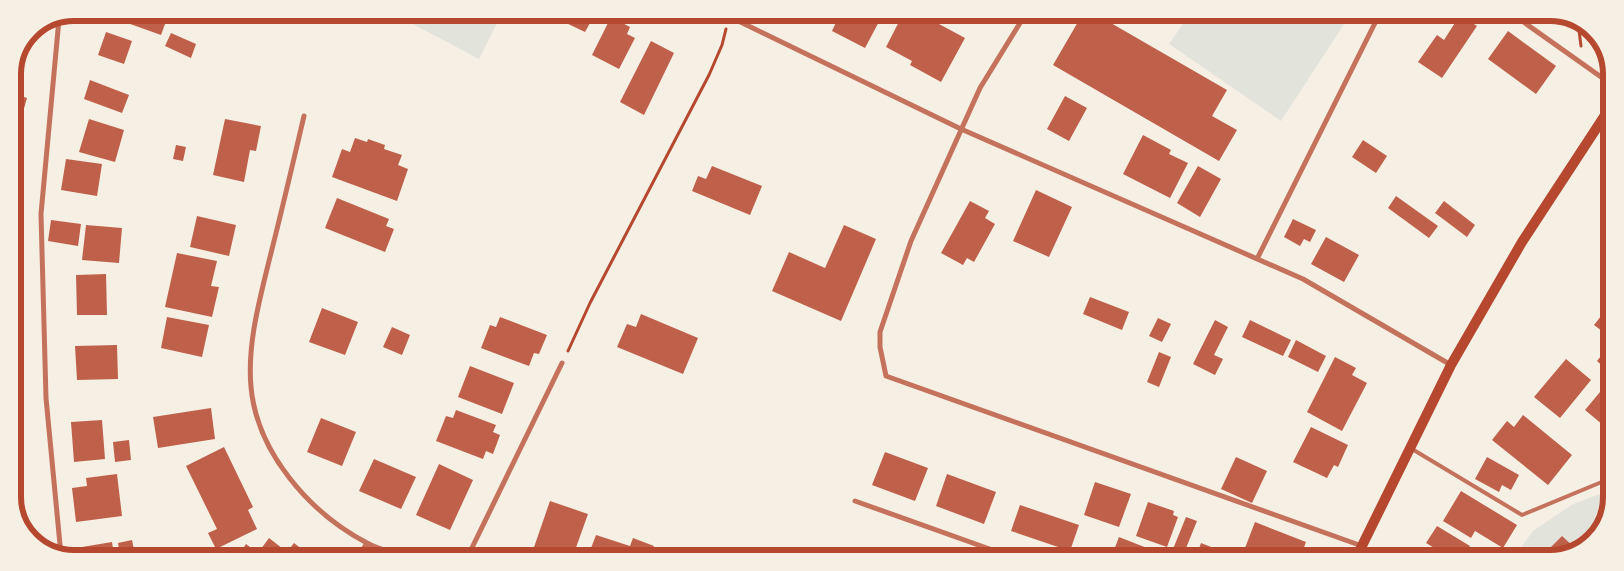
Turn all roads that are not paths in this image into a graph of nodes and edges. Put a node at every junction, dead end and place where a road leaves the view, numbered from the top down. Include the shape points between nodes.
1 (739, 21) edge
2 (1021, 21) edge
3 (1376, 21) edge
4 (1522, 21) edge
5 (59, 24) edge
6 (1603, 78) edge
7 (304, 116) dead end
8 (1603, 118) edge
9 (961, 129) junction
10 (1257, 259) junction
11 (562, 363) road end
12 (1451, 365) junction
13 (1410, 448) junction
14 (1603, 481) edge
15 (856, 501) dead end
16 (367, 543) junction
17 (1362, 546) junction
18 (61, 548) edge
19 (363, 550) edge
20 (386, 550) edge
21 (471, 550) edge
22 (992, 550) edge
23 (1360, 550) edge

1 - 9 street
2 - 9 street via 980,88
3 - 10 street
4 - 6 street
5 - 18 street via 42,214 46,398
7 - 16 street via 262,294 250,366 251,388 255,410 270,448 286,474 306,498
8 - 12 main road via 1522,242
9 - 10 street
9 - 17 street via 911,241 880,332 886,376
10 - 12 street via 1303,279
11 - 21 street
12 - 13 main road
13 - 14 lane via 1522,515
13 - 17 main road
15 - 22 street
16 - 19 street
16 - 20 street
17 - 23 main road

